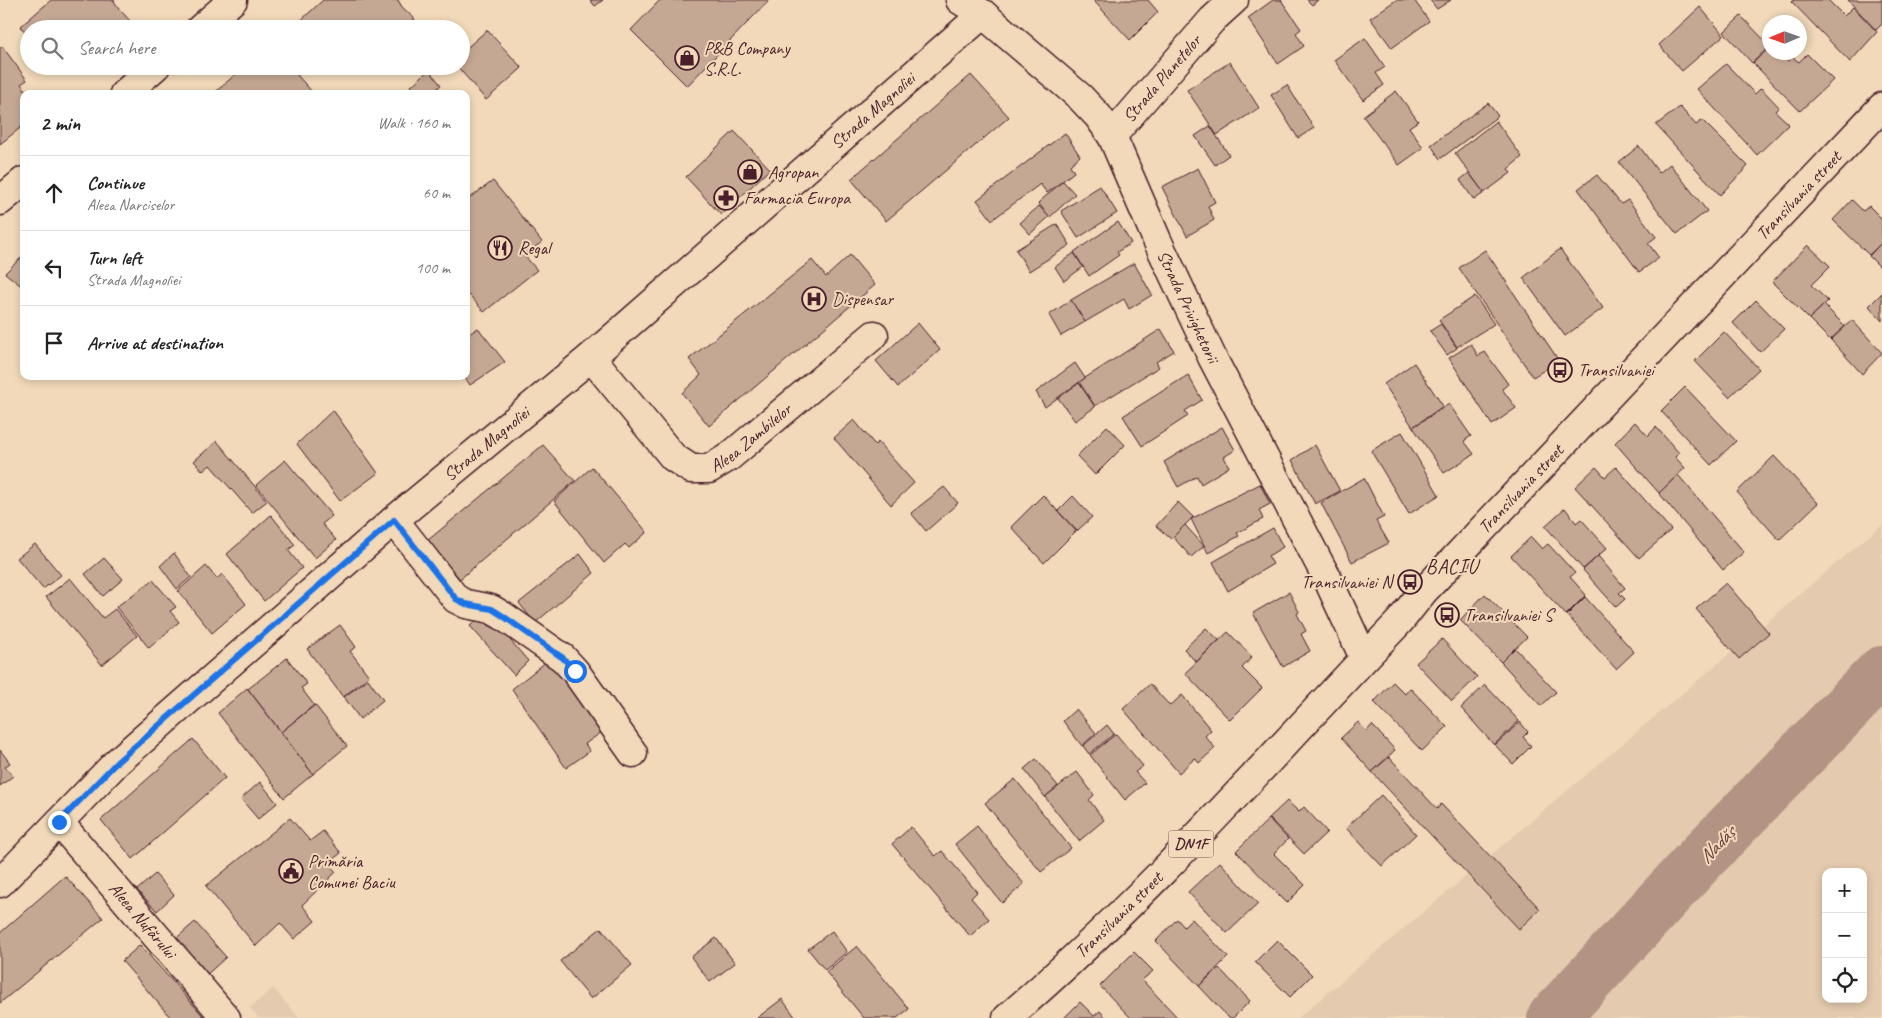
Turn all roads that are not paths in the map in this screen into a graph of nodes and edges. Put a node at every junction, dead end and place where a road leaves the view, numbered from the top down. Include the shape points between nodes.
1 (233, 0) edge
2 (960, 0) edge
3 (1234, 0) edge
4 (983, 14) junction
5 (210, 20) edge
6 (146, 75) edge
7 (129, 90) edge
8 (1882, 107) edge
9 (1112, 136) junction
10 (20, 184) edge
11 (0, 202) edge
12 (874, 334) dead end
13 (590, 357) junction
14 (394, 520) junction
15 (1364, 658) junction
16 (632, 753) dead end
17 (59, 822) junction
18 (0, 883) edge
19 (226, 1018) edge
20 (1007, 1018) edge

1 - 5 street
2 - 4 street, Strada Privighetorii
3 - 9 street, Strada Planetelor via 1212,20
4 - 9 street, Strada Privighetorii via 1080,98
4 - 13 street, Strada Magnoliei
6 - 7 street
8 - 15 street, Transilvania street / DN1F
9 - 15 street, Strada Privighetorii via 1212,357 1328,580
10 - 11 street
12 - 13 street, Aleea Zambilelor via 728,457 709,469 691,469 673,457
13 - 14 street, Strada Magnoliei
14 - 16 street via 456,599 497,612 563,658
14 - 17 street, Strada Magnoliei via 117,762
15 - 20 street, Transilvania street / DN1F via 1148,888
17 - 18 street, Strada Magnoliei
17 - 19 street, Aleea Nufărului

